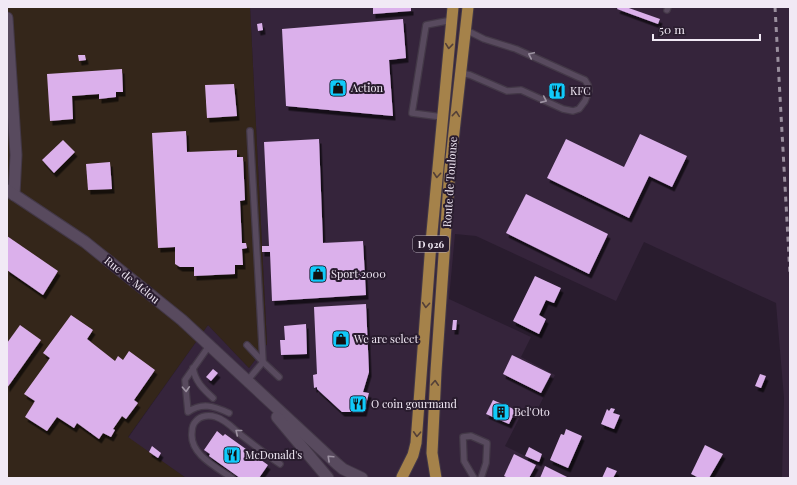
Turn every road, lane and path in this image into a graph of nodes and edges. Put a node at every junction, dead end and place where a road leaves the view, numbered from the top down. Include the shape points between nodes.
1 (453, 7) edge
2 (468, 7) edge
3 (7, 18) edge
4 (452, 20) junction
5 (466, 30) junction
6 (461, 73) junction
7 (442, 117) junction
8 (250, 131) dead end
9 (11, 193) edge
10 (419, 243) dead end
11 (432, 243) junction
12 (446, 244) junction
13 (247, 345) dead end
14 (209, 346) junction
15 (263, 362) junction
16 (193, 368) junction
17 (279, 376) dead end
18 (246, 381) junction
19 (213, 398) dead end
20 (229, 413) dead end
21 (280, 464) dead end
22 (232, 478) edge
23 (328, 478) edge
24 (362, 478) edge
25 (398, 478) edge
26 (402, 478) edge
27 (406, 478) edge
28 (436, 478) edge
29 (474, 478) edge
30 (481, 478) edge

1 - 4 main road, D 926
2 - 5 main road, Route de Toulouse / D 926
3 - 9 street via 16,155
4 -> 7 main road, D 926
4 - 7 lane via 426,25 412,113
5 - 6 main road, Route de Toulouse / D 926
6 -> 5 lane via 507,92 521,90 573,111 579,109 589,91 585,80
12 -> 6 main road, Route de Toulouse / D 926 via 450,168
7 -> 11 main road, D 926
8 - 15 lane
9 - 14 street, Rue de Mélou via 85,242 182,320
10 - 11 lane
11 - 12 lane
11 -> 26 main road, D 926 via 416,443
28 -> 12 main road, Route de Toulouse / D 926 via 432,453 433,422
13 - 15 lane
14 - 16 lane
14 - 18 street, Rue de Mélou
15 - 17 lane
15 - 18 lane
16 - 19 lane via 198,382
16 -> 20 lane via 186,380 188,412 208,405
18 - 23 street, Rue de Mélou
24 -> 18 street, Rue de Mélou via 342,469
21 -> 22 lane via 221,418 214,416 196,420 191,435 196,450
25 - 26 main road
26 - 27 main road
29 - 30 lane via 464,461 463,437 471,436 487,443 486,463

